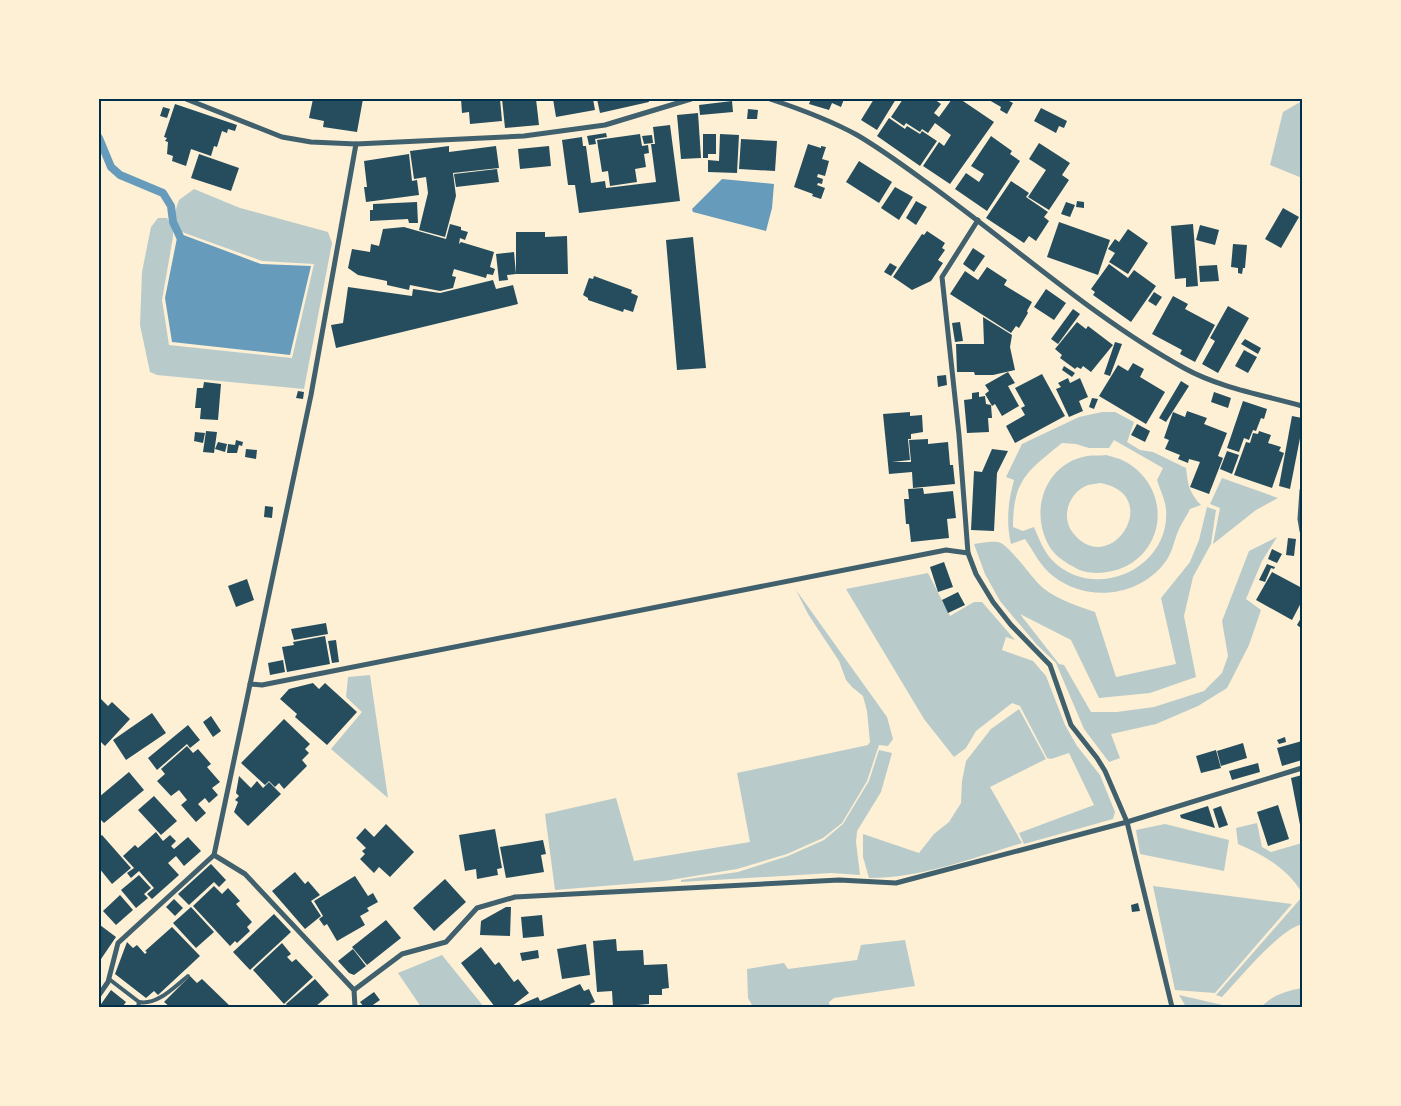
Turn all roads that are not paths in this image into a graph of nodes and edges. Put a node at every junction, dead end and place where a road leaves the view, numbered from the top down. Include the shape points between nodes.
1 (186, 99) edge
2 (691, 99) edge
3 (770, 99) edge
4 (356, 144) junction
5 (978, 220) junction
6 (1302, 406) edge
7 (1302, 490) edge
8 (1302, 531) edge
9 (968, 553) junction
10 (250, 684) junction
11 (1302, 768) edge
12 (1127, 822) junction
13 (214, 854) junction
14 (188, 976) dead end
15 (109, 979) junction
16 (354, 990) junction
17 (99, 996) edge
18 (138, 1005) edge
19 (355, 1007) edge
20 (1172, 1007) edge

1 - 4 street via 282,137
2 - 4 street via 605,125 515,137
3 - 5 street via 798,108 856,135
4 - 10 street via 311,395
5 - 6 street via 1146,346 1208,379
5 - 9 street via 942,277
7 - 8 street
9 - 10 street via 946,550 262,685
9 - 12 street via 993,602 1050,665 1071,725 1105,771
10 - 13 street
11 - 12 street
12 - 16 street via 896,883 840,880 515,897 477,908 446,942 402,954
12 - 20 street
13 - 15 street via 118,943
13 - 16 street via 246,874
14 - 18 lane via 154,1001
15 - 17 street
15 - 18 lane
16 - 19 street

